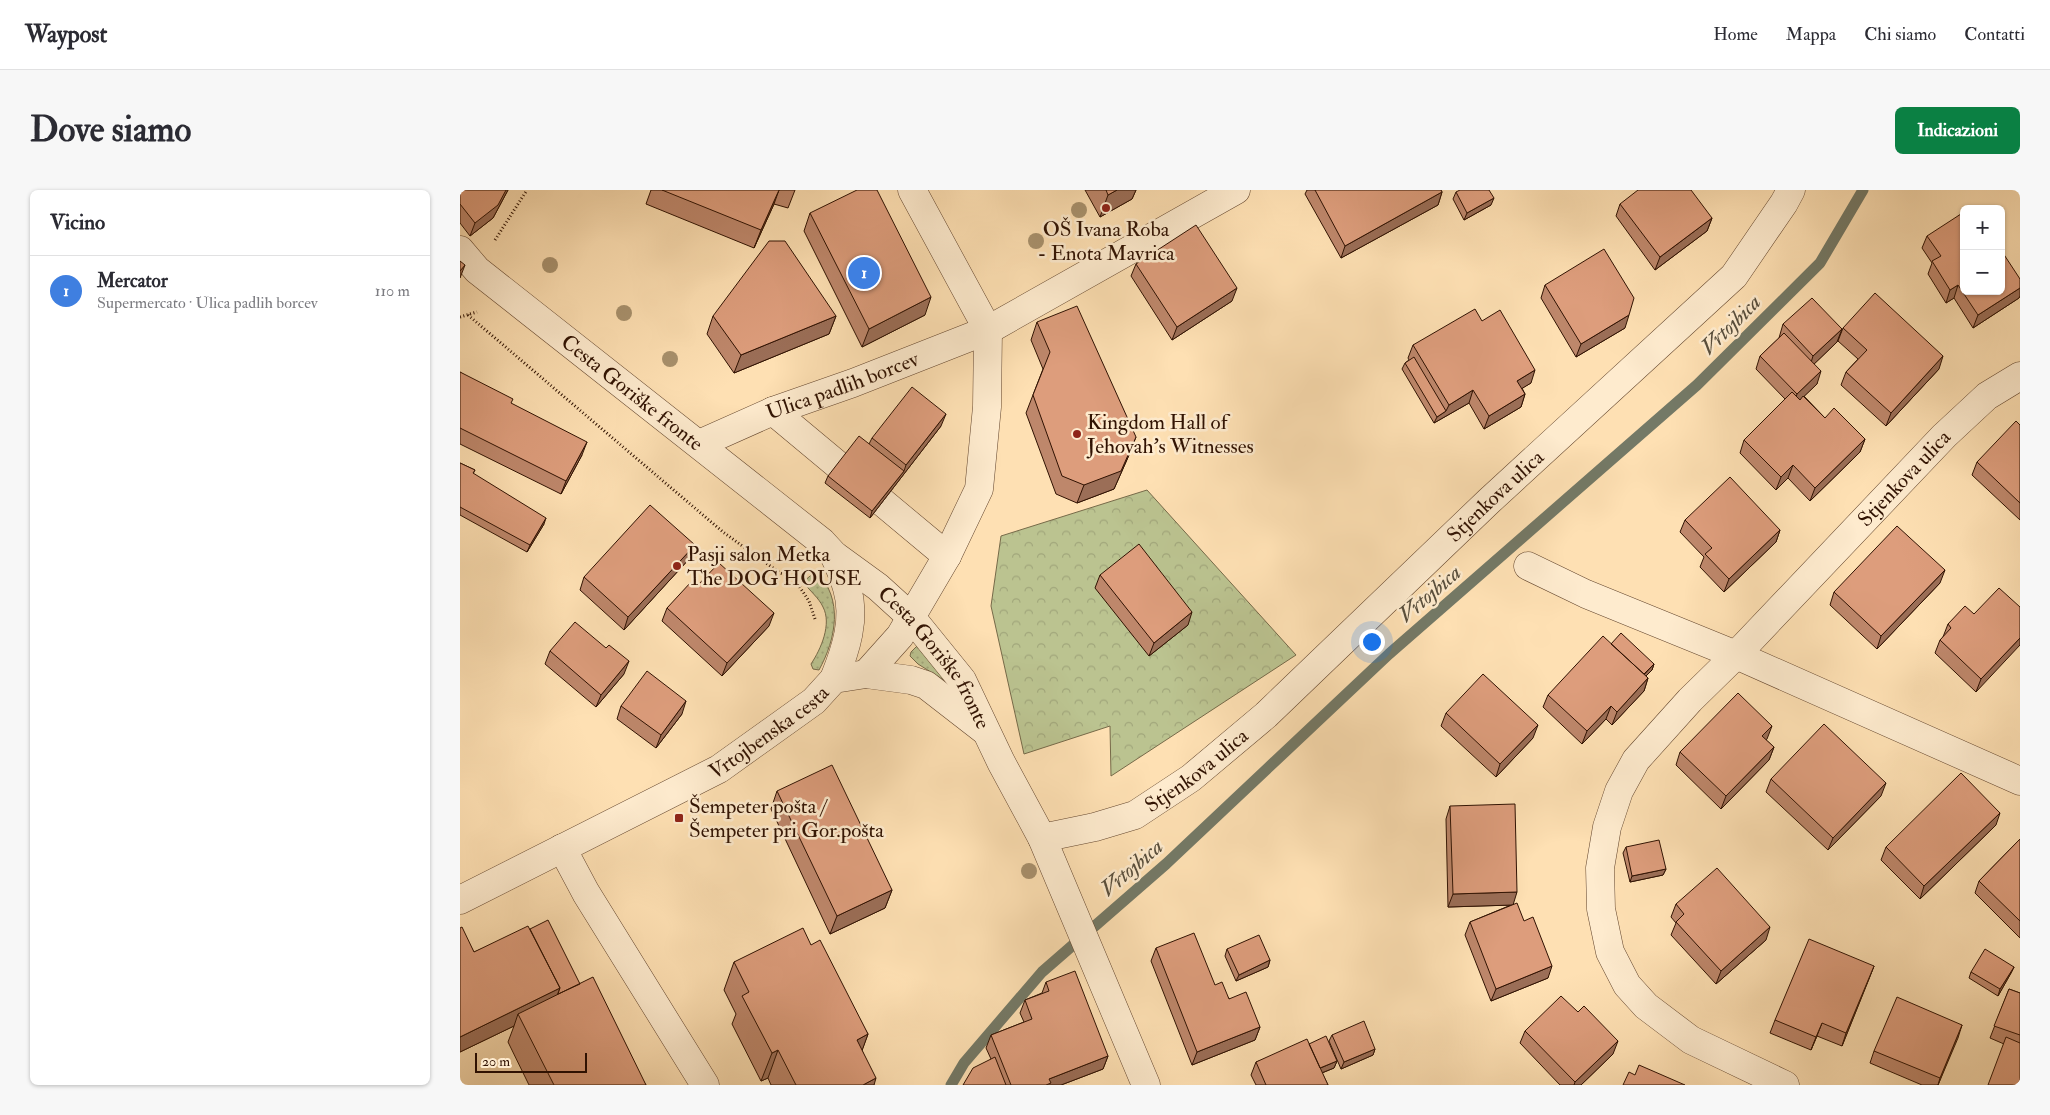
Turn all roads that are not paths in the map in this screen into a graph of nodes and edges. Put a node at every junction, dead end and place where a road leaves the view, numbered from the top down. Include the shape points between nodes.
1 (912, 190) edge
2 (1236, 190) edge
3 (1791, 190) edge
4 (460, 250) edge
5 (988, 330) junction
6 (2020, 376) edge
7 (773, 411) junction
8 (699, 444) junction
9 (834, 555) junction
10 (947, 556) junction
11 (1528, 566) dead end
12 (911, 617) junction
13 (1736, 656) junction
14 (866, 674) junction
15 (834, 679) junction
16 (986, 730) junction
17 (2020, 781) edge
18 (1042, 838) junction
19 (562, 848) junction
20 (460, 900) edge
21 (705, 1085) edge
22 (1146, 1085) edge
23 (1785, 1085) edge

1 - 5 street
2 - 5 street, Ulica padlih borcev
3 - 18 street, Stjenkova ulica via 1734,276 1489,501 1266,715 1191,778 1135,815
4 - 8 street, Cesta Goriške fronte via 477,270
5 - 7 street, Ulica padlih borcev
5 - 10 street via 987,407 979,489
6 - 13 street, Stjenkova ulica via 1987,396 1944,436
7 - 8 street, Ulica padlih borcev
7 - 10 street
8 - 9 street, Cesta Goriške fronte
9 - 12 street, Cesta Goriške fronte via 878,587
9 - 15 street via 847,587 851,612 847,646
10 - 12 street
11 - 13 street via 1586,594
12 - 14 street via 900,636
12 - 16 street, Cesta Goriške fronte via 962,680
13 - 17 street
13 - 23 street, Stjenkova ulica via 1690,700 1636,760 1619,791 1607,827 1600,868 1601,909 1610,952 1627,985 1646,1006 1691,1040
14 - 15 street, Vrtojbenska cesta
14 - 16 street, Vrtojbenska cesta via 911,680 926,686
15 - 19 street, Vrtojbenska cesta via 814,701 719,769
16 - 18 street, Cesta Goriške fronte
18 - 22 street, Cesta Goriške fronte
19 - 20 street, Vrtojbenska cesta
19 - 21 street via 586,893

